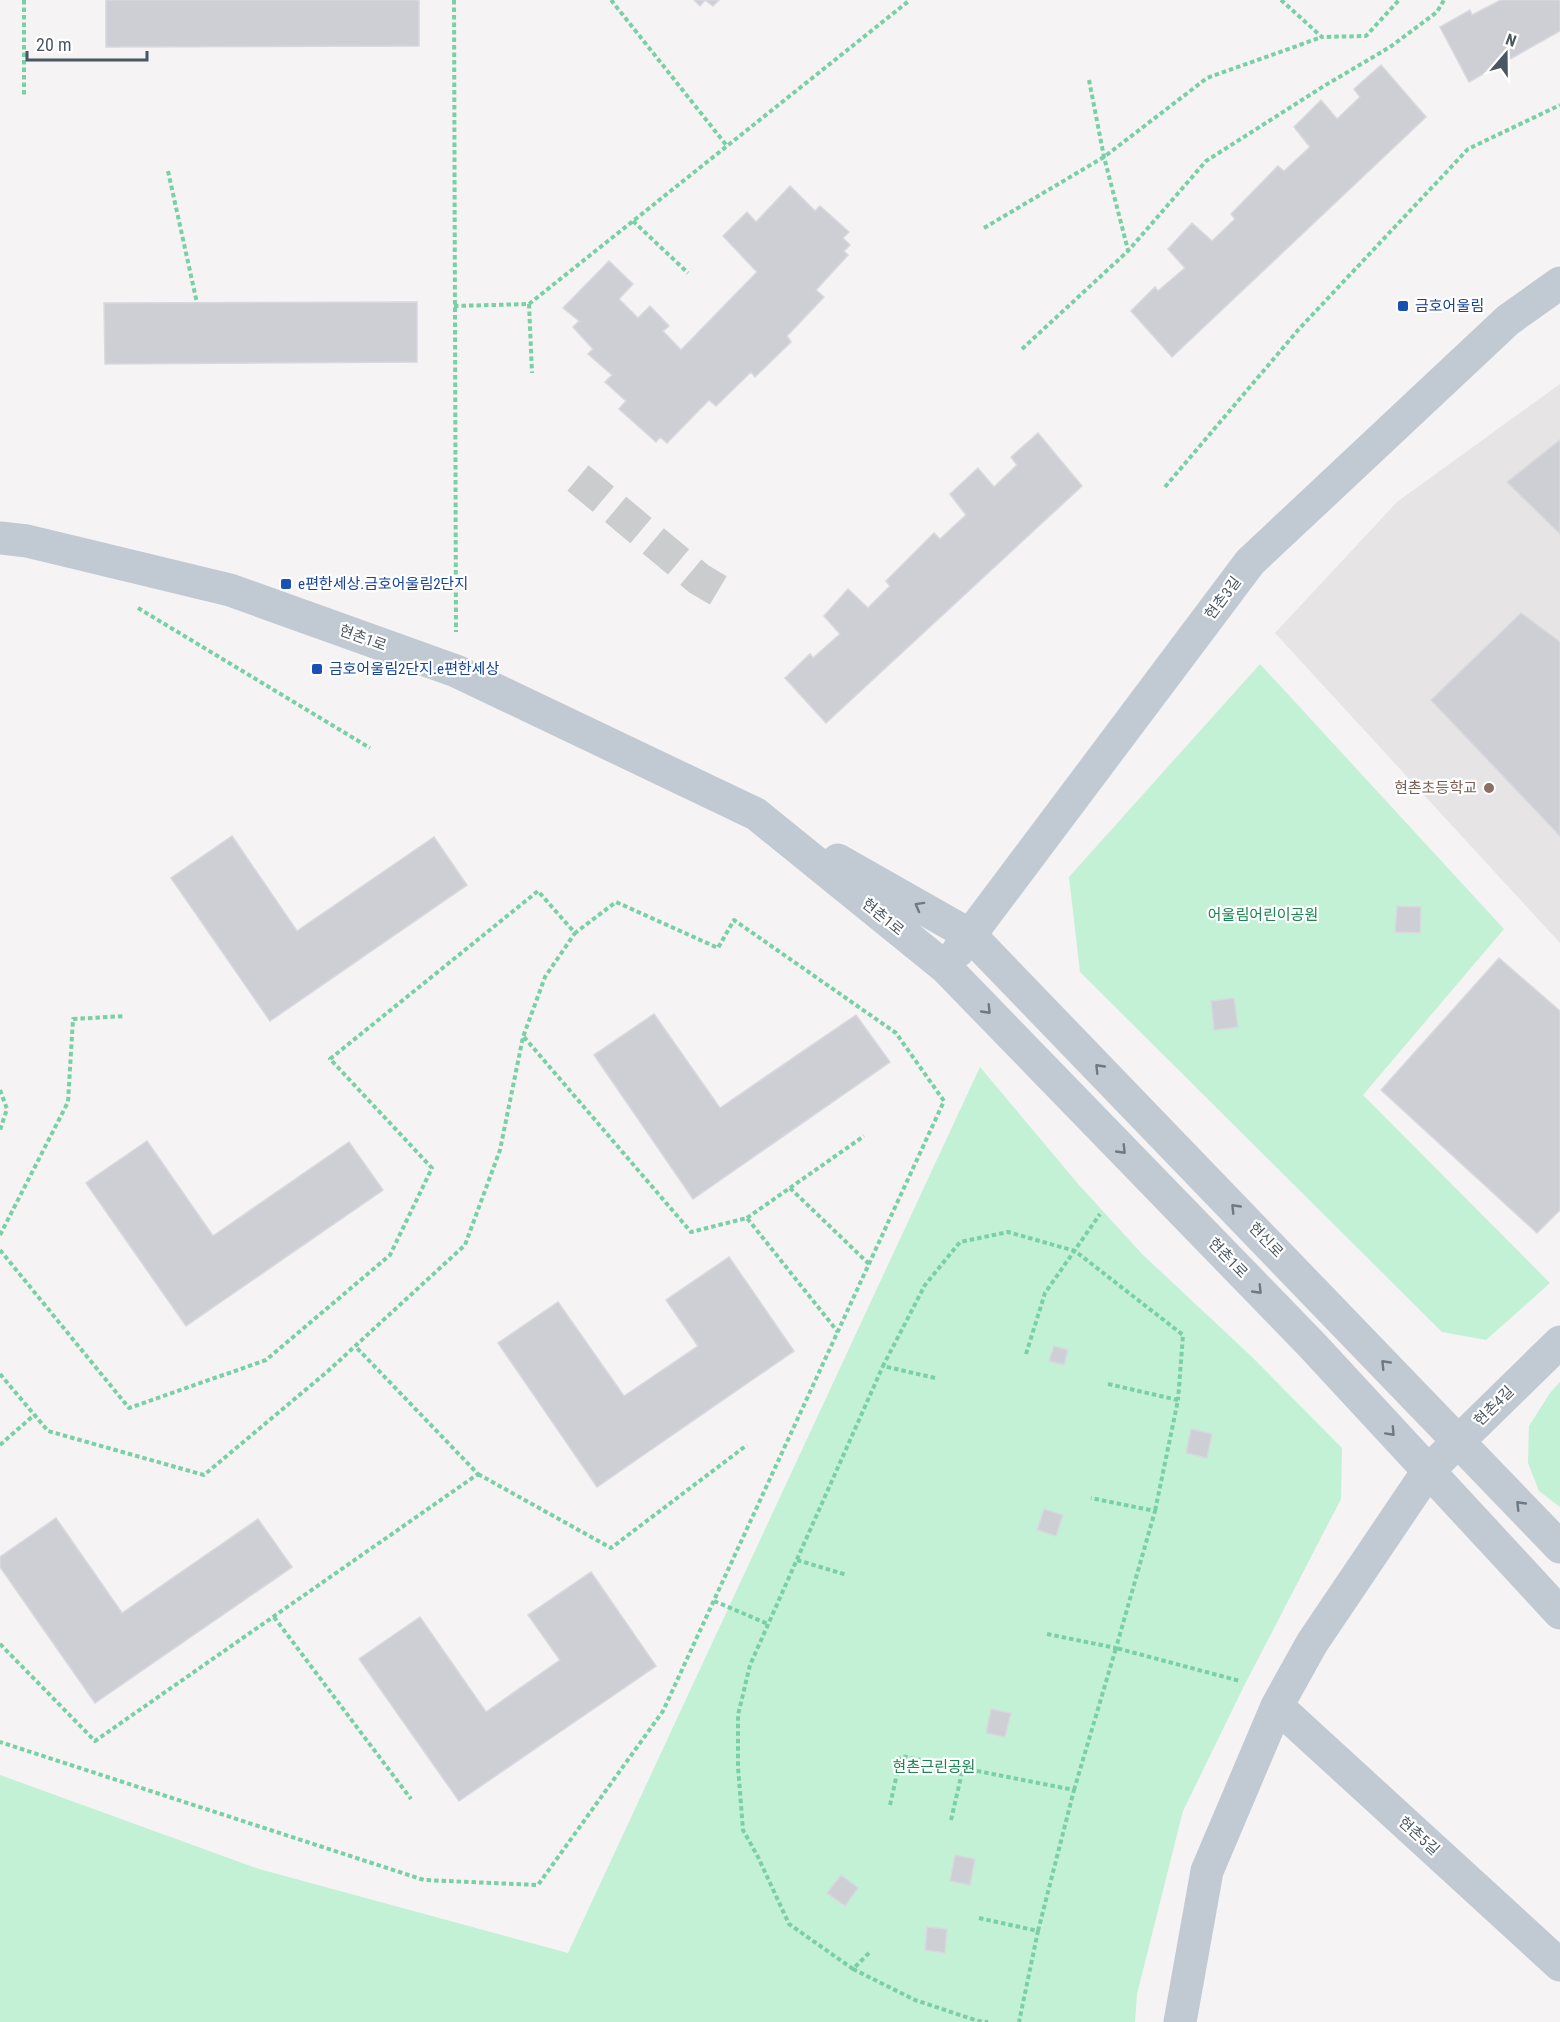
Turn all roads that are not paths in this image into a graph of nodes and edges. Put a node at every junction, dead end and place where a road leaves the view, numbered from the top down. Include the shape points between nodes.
1 (1560, 283) edge
2 (0, 538) edge
3 (756, 814) junction
4 (970, 935) junction
5 (946, 968) junction
6 (1560, 1341) edge
7 (1459, 1441) junction
8 (1428, 1471) junction
9 (1560, 1547) edge
10 (1560, 1613) edge
11 (1277, 1706) junction
12 (1560, 1965) edge
13 (1180, 2022) edge

1 - 4 street, 현촌3길 via 1508,321 1250,562
2 - 3 street, 현촌1로 via 27,541 230,590 456,671
4 -> 3 street, 현신로
3 - 5 street, 현촌1로
4 - 5 street, 현촌3길
7 -> 4 street, 현신로
5 -> 8 street, 현촌1로 via 1311,1344
6 - 7 street, 현촌4길
7 - 8 street, 현촌4길
9 -> 7 street, 현신로
8 - 10 street, 현촌1로
8 - 11 street via 1311,1643
11 - 12 street, 현촌5길
11 - 13 street via 1207,1871

